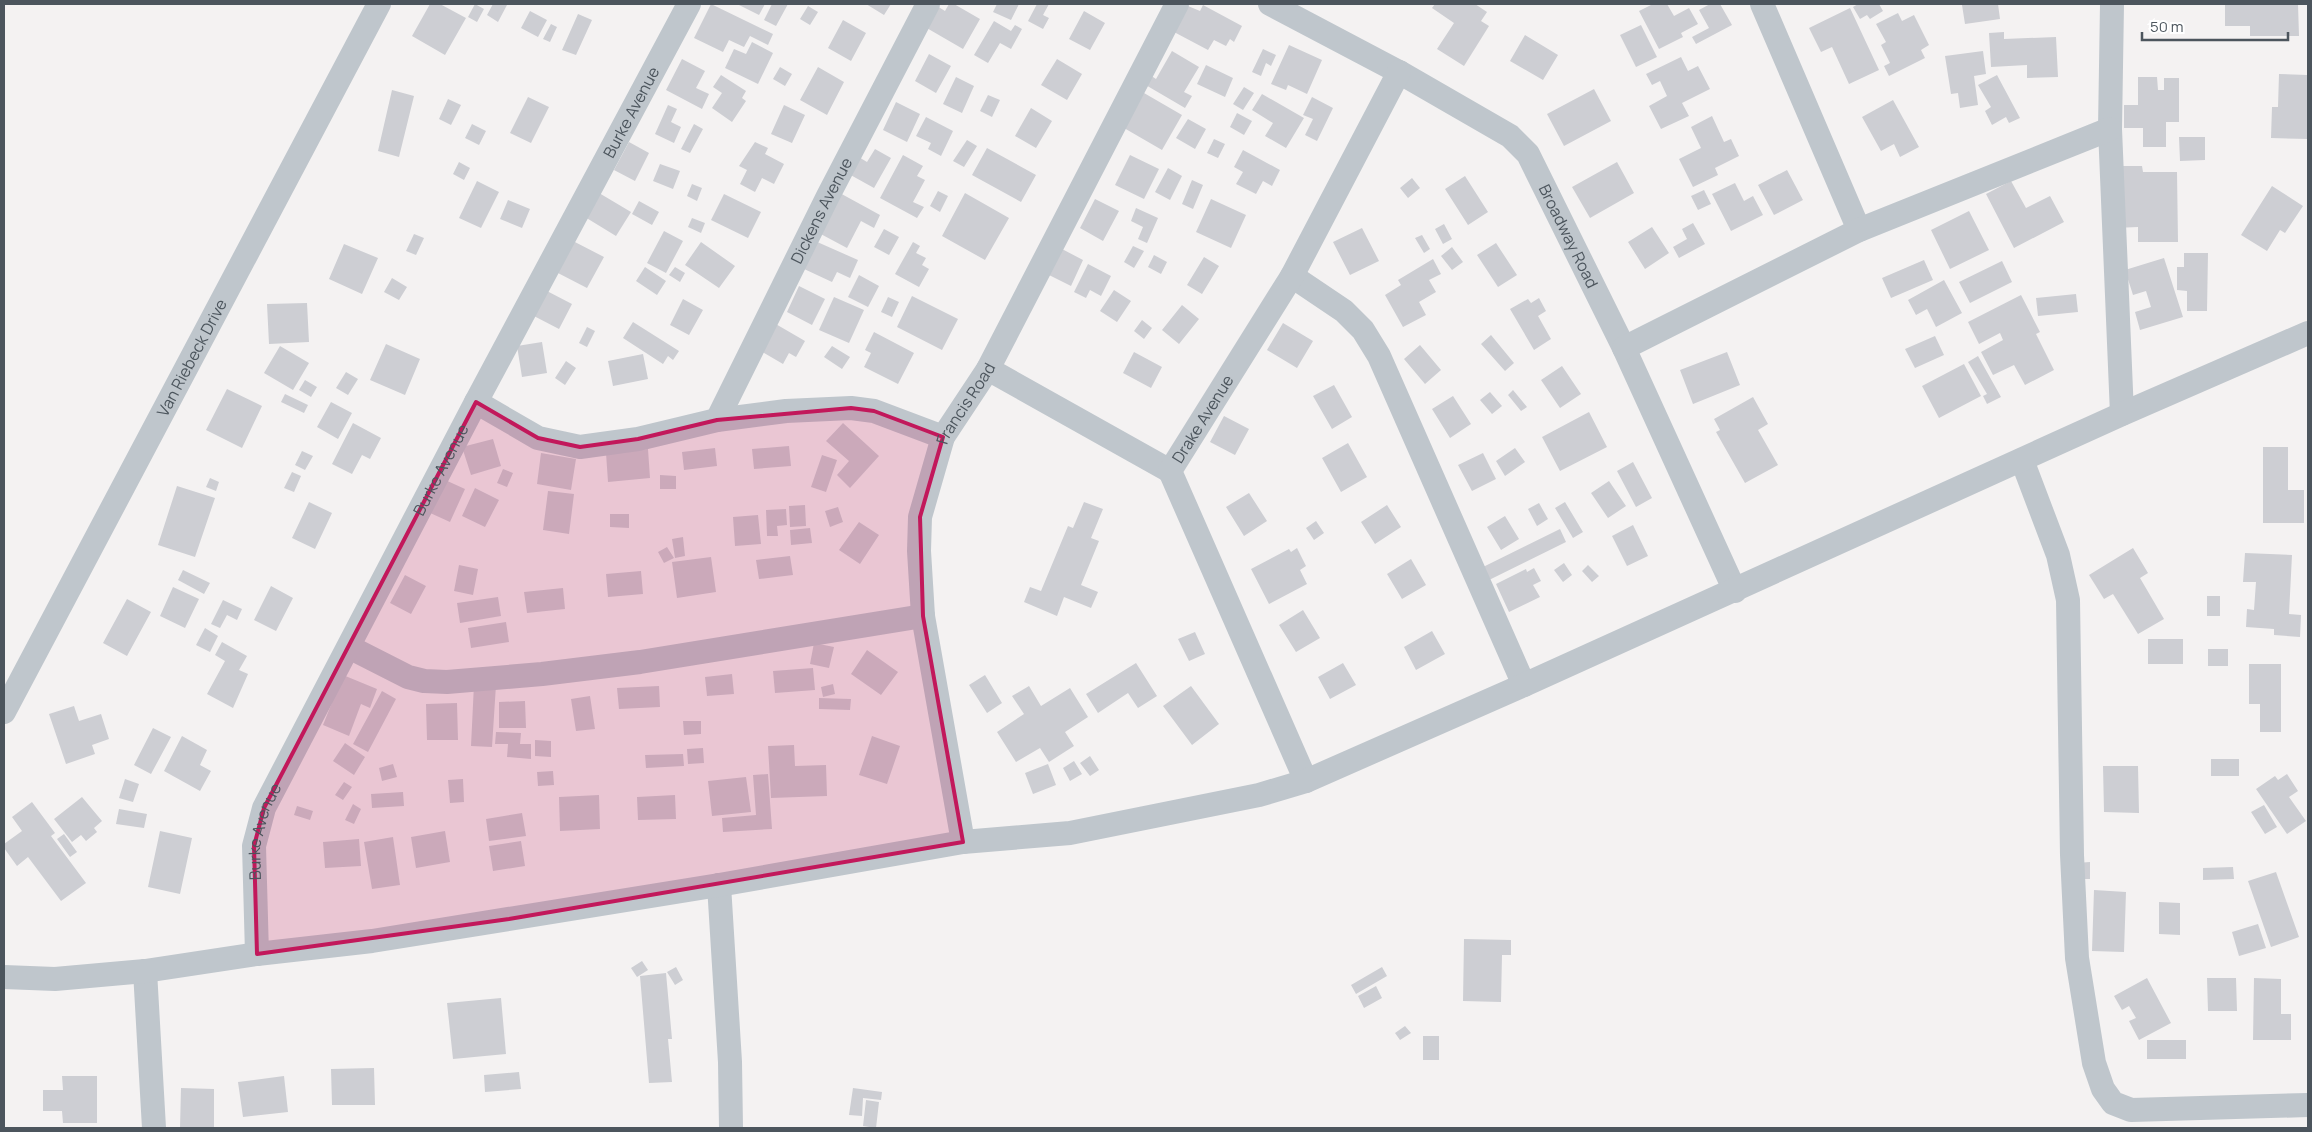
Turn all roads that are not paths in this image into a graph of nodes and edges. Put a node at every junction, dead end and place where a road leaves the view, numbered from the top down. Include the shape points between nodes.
1 (379, 4) edge
2 (689, 4) edge
3 (928, 4) edge
4 (1177, 4) edge
5 (1270, 4) edge
6 (1762, 4) edge
7 (2112, 4) edge
8 (1400, 72) junction
9 (2110, 129) junction
10 (1859, 230) junction
11 (1292, 276) junction
12 (2308, 333) edge
13 (1624, 348) junction
14 (988, 369) junction
15 (476, 402) junction
16 (2122, 414) junction
17 (717, 420) junction
18 (943, 437) junction
19 (2022, 460) junction
20 (1170, 471) junction
21 (1735, 591) junction
22 (923, 616) junction
23 (349, 647) junction
24 (1524, 685) junction
25 (4, 712) edge
26 (1306, 780) junction
27 (963, 842) junction
28 (719, 885) junction
29 (257, 954) junction
30 (145, 971) junction
31 (4, 978) edge
32 (2308, 1105) edge
33 (154, 1128) edge
34 (731, 1128) edge

1 - 25 street, Van Riebeck Drive
2 - 15 street, Burke Avenue
3 - 17 street, Dickens Avenue
4 - 14 street, Francis Road
5 - 8 street, Broadway Road
6 - 10 street
7 - 9 street
8 - 11 street, Drake Avenue
8 - 13 street, Broadway Road via 1510,136 1528,154
9 - 10 street
9 - 16 street
10 - 13 street
11 - 20 street, Drake Avenue
11 - 24 street via 1344,310 1367,336
12 - 16 street
13 - 21 street, Broadway Road
14 - 18 street, Francis Road
14 - 20 street
15 - 17 street via 538,438 580,447 638,439
15 - 23 street, Burke Avenue
16 - 19 street
17 - 18 street via 786,411 851,408 874,412
18 - 22 street, Francis Road via 920,517
19 - 21 street
19 - 32 street via 2058,555 2068,600 2077,958 2094,1063 2102,1088 2113,1103 2131,1110
20 - 26 street, Drake Avenue
21 - 24 street
22 - 23 street via 640,662 447,682 408,677
22 - 27 street, Francis Road
23 - 29 street, Burke Avenue via 262,816 254,846
24 - 26 street
26 - 27 street via 1259,795 1070,833
27 - 28 street
28 - 29 street via 372,940
28 - 34 street
29 - 30 street
30 - 31 street via 55,979
30 - 33 street

